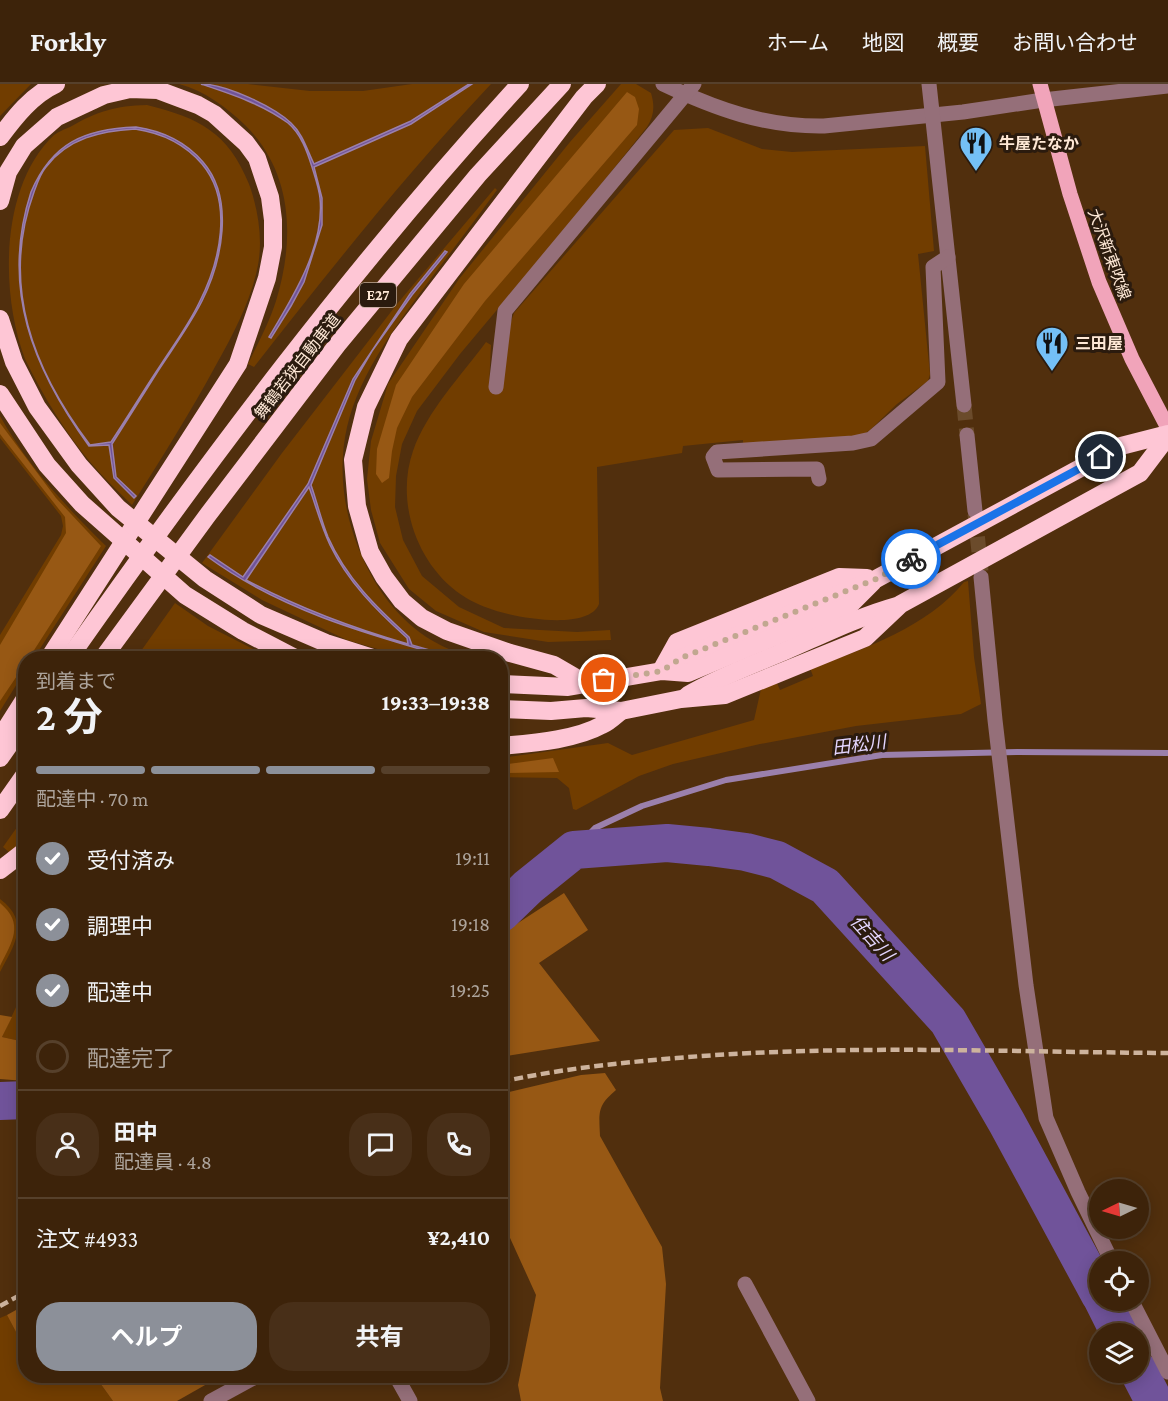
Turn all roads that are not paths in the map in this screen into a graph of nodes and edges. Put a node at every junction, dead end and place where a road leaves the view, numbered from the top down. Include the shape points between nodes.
1 (56, 84) edge
2 (520, 84) edge
3 (562, 84) edge
4 (597, 84) edge
5 (663, 84) edge
6 (929, 84) edge
7 (1040, 84) edge
8 (1168, 86) edge
9 (689, 89) edge
10 (1043, 100) junction
11 (932, 114) junction
12 (0, 137) edge
13 (0, 201) edge
14 (948, 257) junction
15 (0, 320) edge
16 (496, 387) dead end
17 (0, 394) edge
18 (964, 405) tunnel mouth
19 (1168, 428) edge
20 (967, 435) tunnel mouth
21 (1168, 435) edge
22 (819, 479) dead end
23 (975, 511) tunnel mouth
24 (981, 577) tunnel mouth
25 (53, 651) edge
26 (74, 651) edge
27 (108, 651) edge
28 (282, 651) edge
29 (350, 651) edge
30 (504, 651) edge
31 (508, 652) edge
32 (585, 683) junction
33 (508, 684) edge
34 (508, 709) edge
35 (18, 710) edge
36 (621, 711) junction
37 (18, 732) edge
38 (0, 738) edge
39 (508, 745) edge
40 (0, 758) edge
41 (18, 784) edge
42 (0, 810) edge
43 (18, 856) edge
44 (0, 870) edge
45 (1107, 1251) edge
46 (745, 1284) dead end
47 (1137, 1311) edge
48 (1168, 1372) edge
49 (244, 1383) edge
50 (400, 1383) edge
51 (211, 1401) edge
52 (410, 1401) edge
53 (808, 1401) edge

1 - 12 highway via 29,103
2 - 26 highway, 舞鶴若狭自動車道 / E27 via 453,157 316,322 184,496
3 - 27 highway, 舞鶴若狭自動車道 / E27 via 478,175 345,336
4 - 30 highway via 399,339 366,407 353,460 357,506 370,552 402,601 422,618 447,631
5 - 9 street
6 - 11 street
7 - 10 main road, 大沢新東吹線
8 - 10 street
9 - 11 street via 746,117 801,126
9 - 16 street via 505,311
10 - 11 street
10 - 19 main road, 大沢新東吹線 via 1099,282 1132,359
11 - 14 street
13 - 25 highway via 8,172 24,146 57,117 104,95 130,89 158,90 206,110 246,143 257,158 273,220 267,278 238,364
14 - 18 street
14 - 22 street via 933,267 938,382 930,389 871,439 717,452 713,457 718,470 817,469
15 - 29 highway via 14,362 37,407 79,465 118,508 205,579 261,615
17 - 28 highway via 47,465 82,504 185,595
20 - 23 street
21 - 32 highway via 1121,446 876,579 681,658 662,671
21 - 36 highway via 1140,473 901,604 865,638 724,694
24 - 45 street via 1026,984 1046,1118
31 - 32 highway via 554,665
32 - 33 highway via 568,687
34 - 36 highway
35 - 38 highway
36 - 39 highway via 584,733
37 - 40 highway
41 - 42 highway
43 - 44 highway
46 - 53 street
47 - 48 street
49 - 51 street
50 - 52 street

